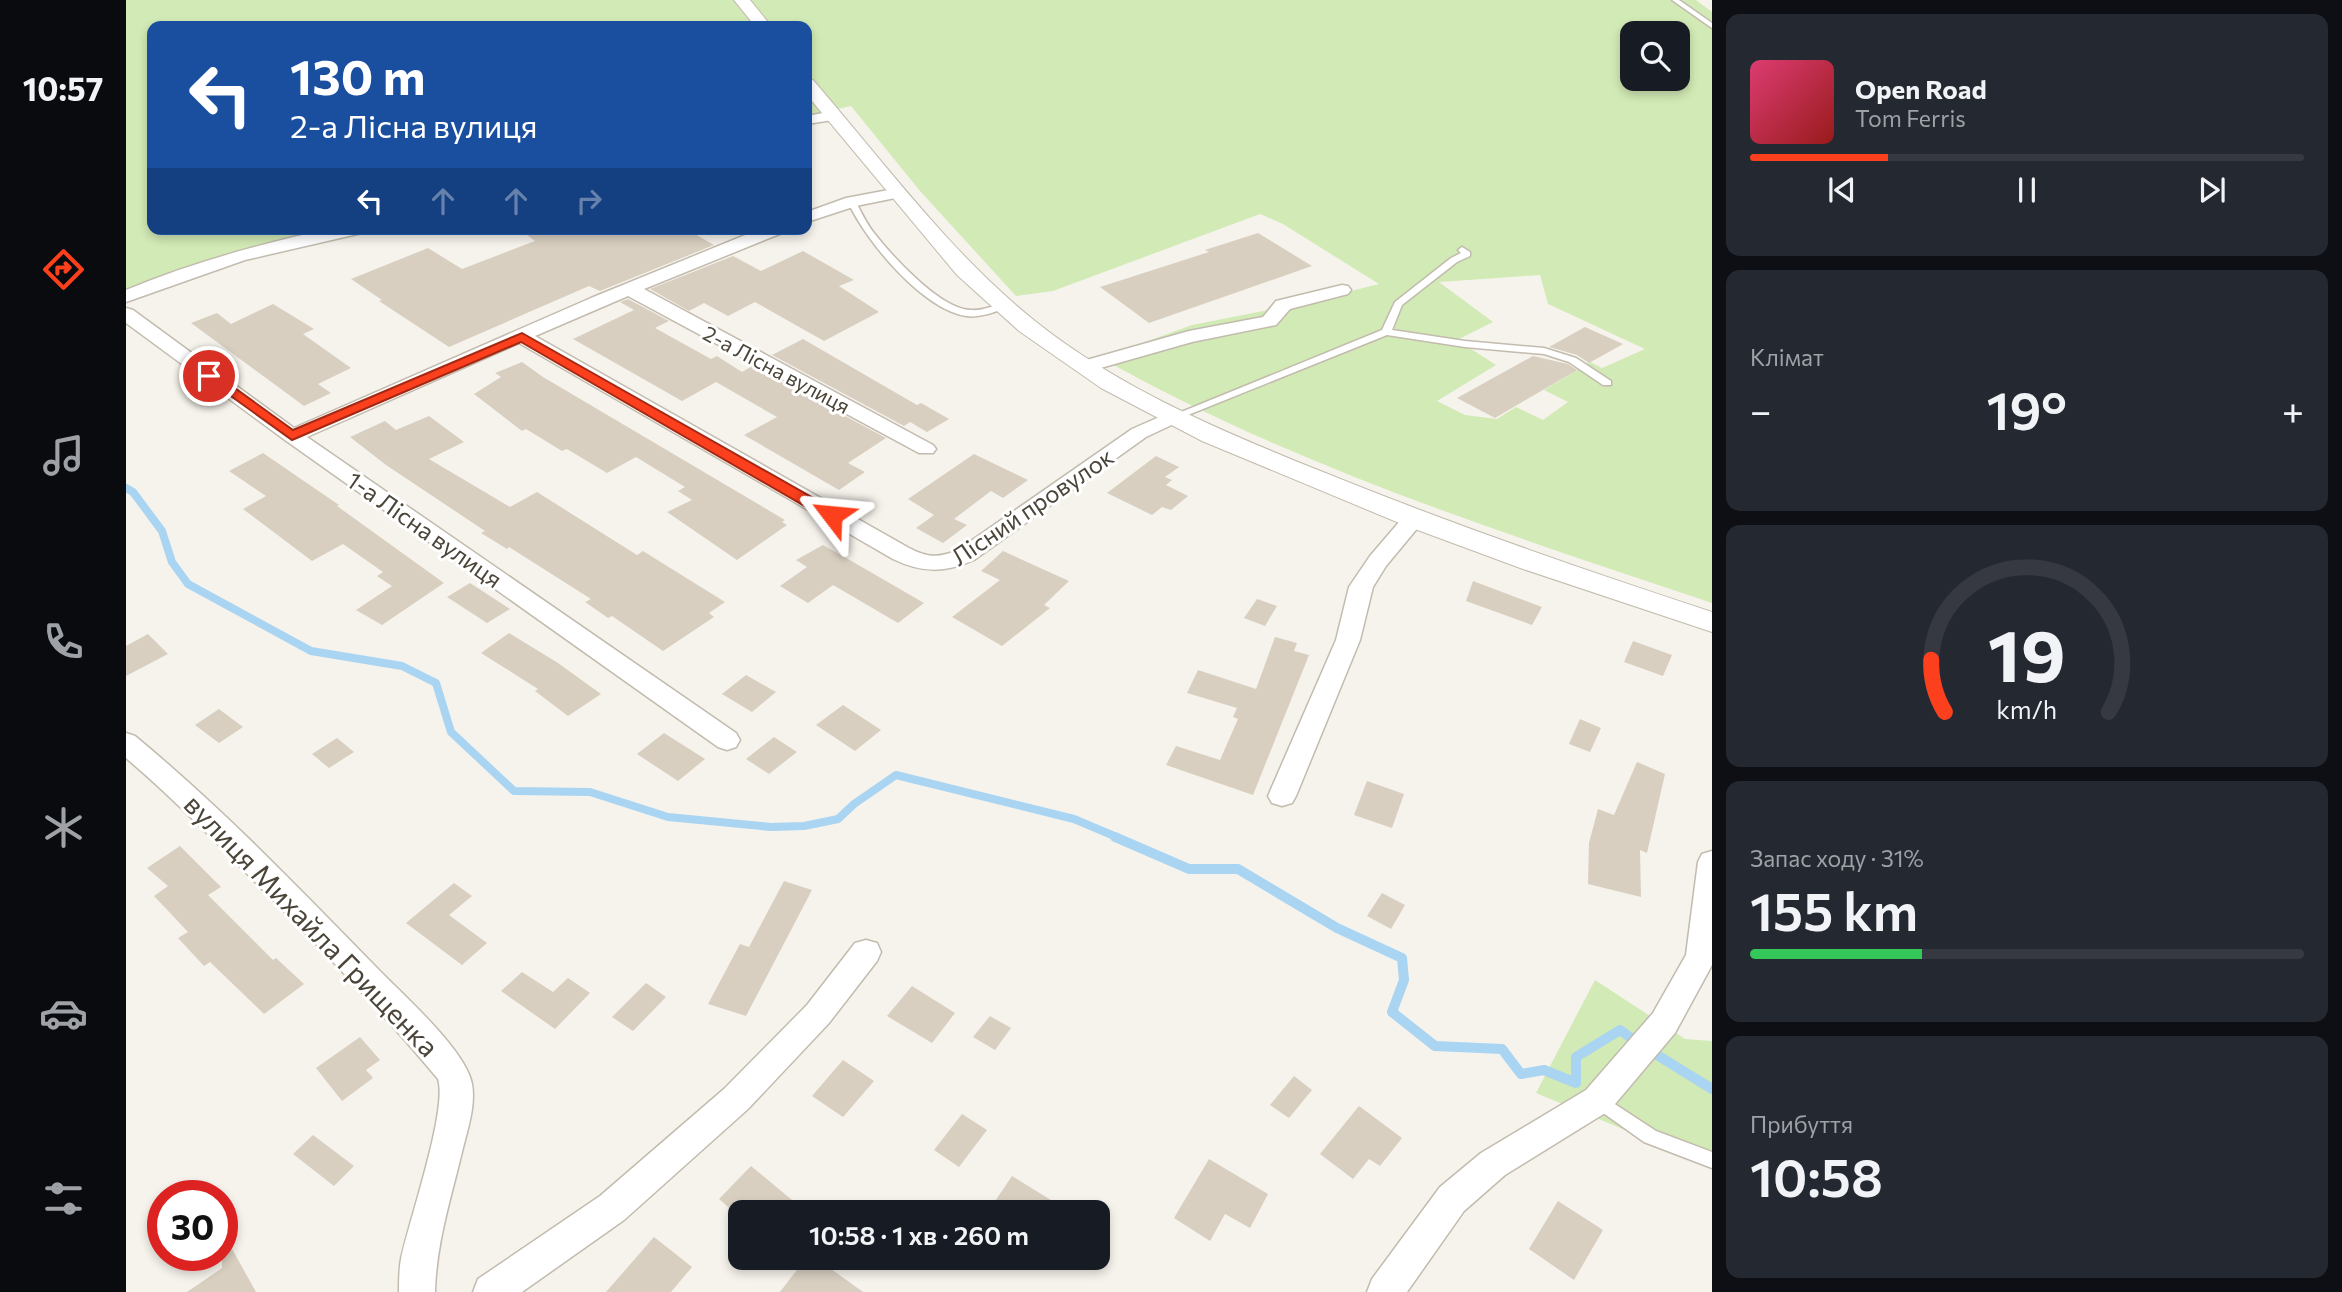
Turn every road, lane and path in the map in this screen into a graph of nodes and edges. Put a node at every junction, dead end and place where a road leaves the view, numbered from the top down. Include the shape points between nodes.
1 (742, 0) edge
2 (1675, 0) edge
3 (759, 21) edge
4 (1712, 26) edge
5 (812, 90) edge
6 (834, 116) junction
7 (812, 119) edge
8 (899, 194) junction
9 (852, 202) junction
10 (812, 215) edge
11 (328, 235) edge
12 (761, 235) edge
13 (1462, 250) dead end
14 (629, 289) junction
15 (1342, 289) dead end
16 (126, 296) edge
17 (1003, 306) junction
18 (126, 314) edge
19 (1386, 332) junction
20 (522, 337) junction
21 (1083, 367) junction
22 (1607, 383) dead end
23 (1173, 418) junction
24 (292, 436) junction
25 (926, 449) dead end
26 (1414, 519) junction
27 (1712, 622) edge
28 (727, 740) dead end
29 (126, 743) edge
30 (1282, 796) dead end
31 (1712, 862) edge
32 (866, 952) dead end
33 (1584, 1110) junction
34 (1712, 1160) edge
35 (417, 1292) edge
36 (491, 1292) edge
37 (1385, 1292) edge

1 - 3 street
2 - 4 lane
5 - 6 street
6 - 7 street
6 - 8 street
8 - 9 street
8 - 17 street via 947,251
9 - 10 street
9 - 17 lane via 858,219 933,299 967,314
11 - 16 street via 191,270
12 - 14 street
13 - 19 lane via 1467,254 1398,304
14 - 20 street
14 - 25 street, 2-а Лісна вулиця
15 - 21 street via 1283,305 1269,321 1189,337
17 - 21 street
18 - 24 street, 1-а Лісна вулиця
19 - 22 lane via 1555,352
19 - 23 lane
20 - 23 street, Лісний провулок via 867,535 930,566 966,555 1139,433
20 - 24 street
21 - 23 street
23 - 26 street
24 - 28 street, 1-а Лісна вулиця
26 - 27 street
26 - 30 street via 1361,587 1348,640
29 - 35 street, вулиця Михайла Грищенка via 177,786 299,907 451,1071 456,1085 454,1116 418,1262
31 - 33 street via 1701,957 1675,1006 1644,1048
32 - 36 street via 817,1014 736,1098 612,1208
33 - 34 lane
33 - 37 street via 1472,1181 1439,1216

